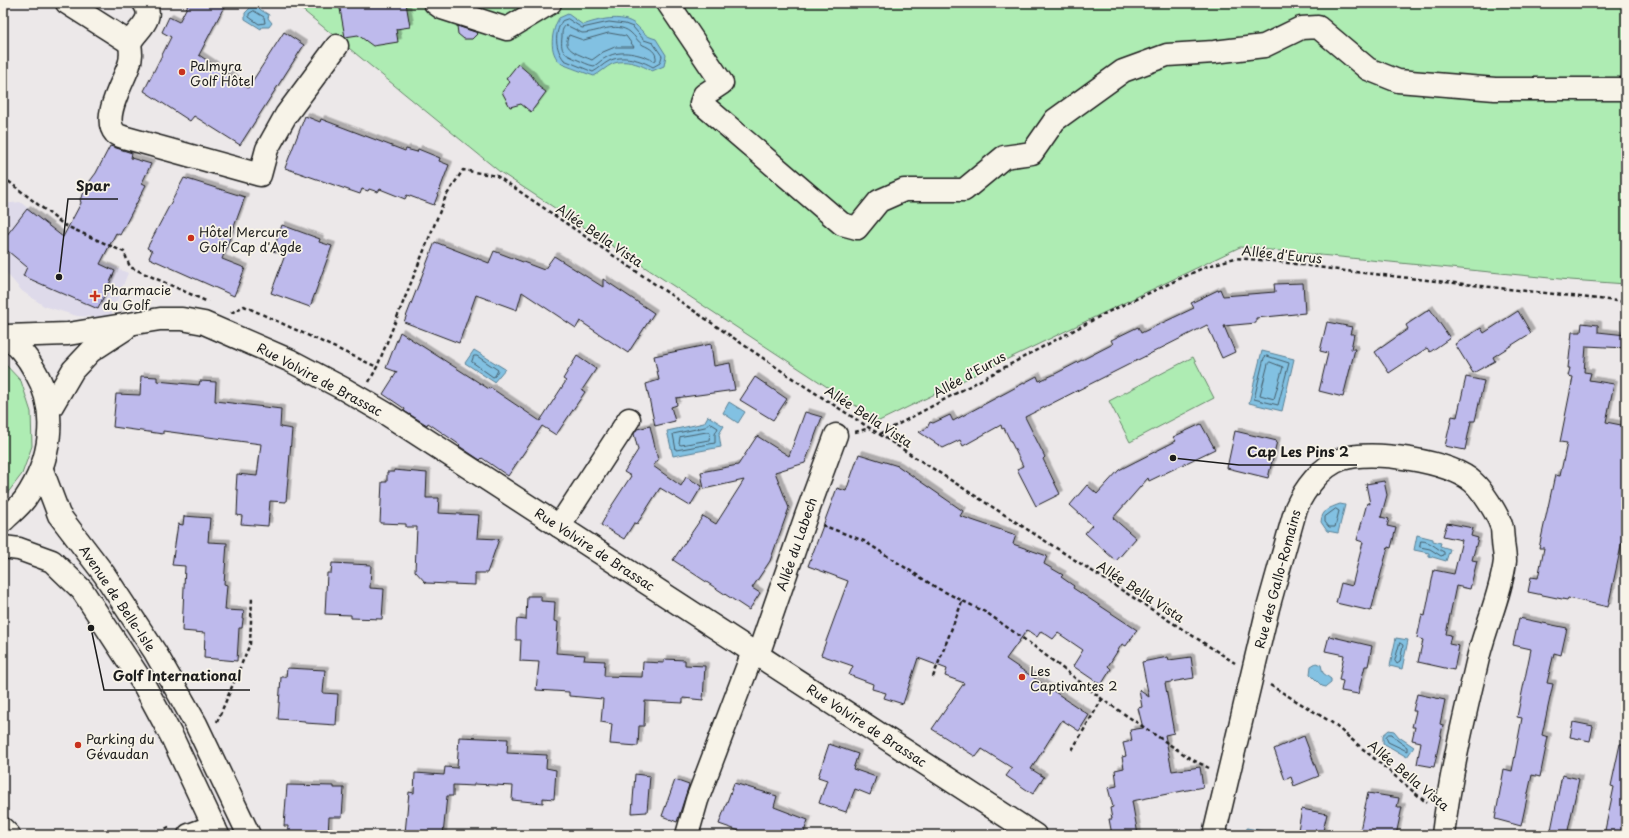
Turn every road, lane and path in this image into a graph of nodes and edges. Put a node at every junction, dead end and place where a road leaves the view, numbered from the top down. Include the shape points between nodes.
1 (67, 3) edge
2 (144, 3) edge
3 (435, 3) edge
4 (550, 3) edge
5 (668, 3) edge
6 (130, 43) junction
7 (337, 46) dead end
8 (1626, 89) edge
9 (3, 177) edge
10 (1626, 302) edge
11 (209, 303) dead end
12 (231, 313) dead end
13 (133, 324) junction
14 (4, 335) edge
15 (377, 367) junction
16 (360, 399) junction
17 (49, 411) junction
18 (628, 419) dead end
19 (880, 434) junction
20 (836, 435) dead end
21 (42, 470) junction
22 (805, 518) junction
23 (3, 521) edge
24 (559, 526) junction
25 (3, 548) edge
26 (252, 597) dead end
27 (962, 602) junction
28 (756, 654) junction
29 (1252, 674) junction
30 (934, 677) dead end
31 (1102, 699) junction
32 (207, 746) junction
33 (1072, 750) dead end
34 (1227, 776) junction
35 (1444, 826) edge
36 (3, 829) edge
37 (182, 829) edge
38 (216, 830) edge
39 (9, 835) edge
40 (167, 835) edge
41 (249, 835) edge
42 (687, 835) edge
43 (1035, 835) edge
44 (1214, 835) edge

1 - 6 street
2 - 6 street via 146,21
3 - 4 street via 442,8 507,29
5 - 8 street via 722,83 704,95 701,102 842,224 857,228 879,201 904,190 964,190 1004,157 1032,153 1056,120 1123,71 1167,55 1264,46 1301,28 1318,27 1368,69 1398,81 1495,89
6 - 7 street via 132,52 129,65 114,98 111,123 115,133 260,175 267,149 286,115
9 - 11 path via 64,225 124,252 130,267
10 - 19 path, Allée d'Eurus via 1235,258 1205,267 1106,313
12 - 15 path via 244,306
13 - 14 street, Rue Volvire de Brassac via 68,334
13 - 16 street, Rue Volvire de Brassac via 160,319 204,323 289,360
13 - 17 street, Rue Volvire de Brassac via 91,351 73,370
14 - 17 street via 28,358 42,383
15 - 16 path, Allée Bella Vista
15 - 19 path, Allée Bella Vista via 443,203 464,170 497,176 795,380
16 - 24 street, Rue Volvire de Brassac
17 - 21 street via 50,441
18 - 24 street
19 - 29 path, Allée Bella Vista
20 - 22 street, Allée du Labech
21 - 23 street via 24,500
21 - 32 street, Avenue de Belle-Isle via 59,515 104,574 155,652
22 - 27 path via 864,541
22 - 28 street, Allée du Labech
24 - 28 street, Rue Volvire de Brassac
25 - 38 street, Avenue de Belle-Isle via 20,549 52,561 82,590 144,685
26 - 32 path via 250,644
27 - 30 path
27 - 31 path via 987,613
28 - 42 street, Allée du Labech via 696,800
28 - 43 street, Rue Volvire de Brassac
29 - 34 street, Rue des Gallo-Romains
29 - 35 path, Allée Bella Vista via 1331,722
29 - 35 street, Rue des Gallo-Romains via 1296,508 1301,496 1322,472 1341,459 1368,455 1441,466 1473,481 1501,525 1505,560 1480,653 1451,780
31 - 33 path
31 - 34 path via 1190,759
32 - 41 street, Avenue de Belle-Isle
34 - 44 street, Rue des Gallo-Romains
36 - 39 street
37 - 38 street
37 - 40 path via 165,829

